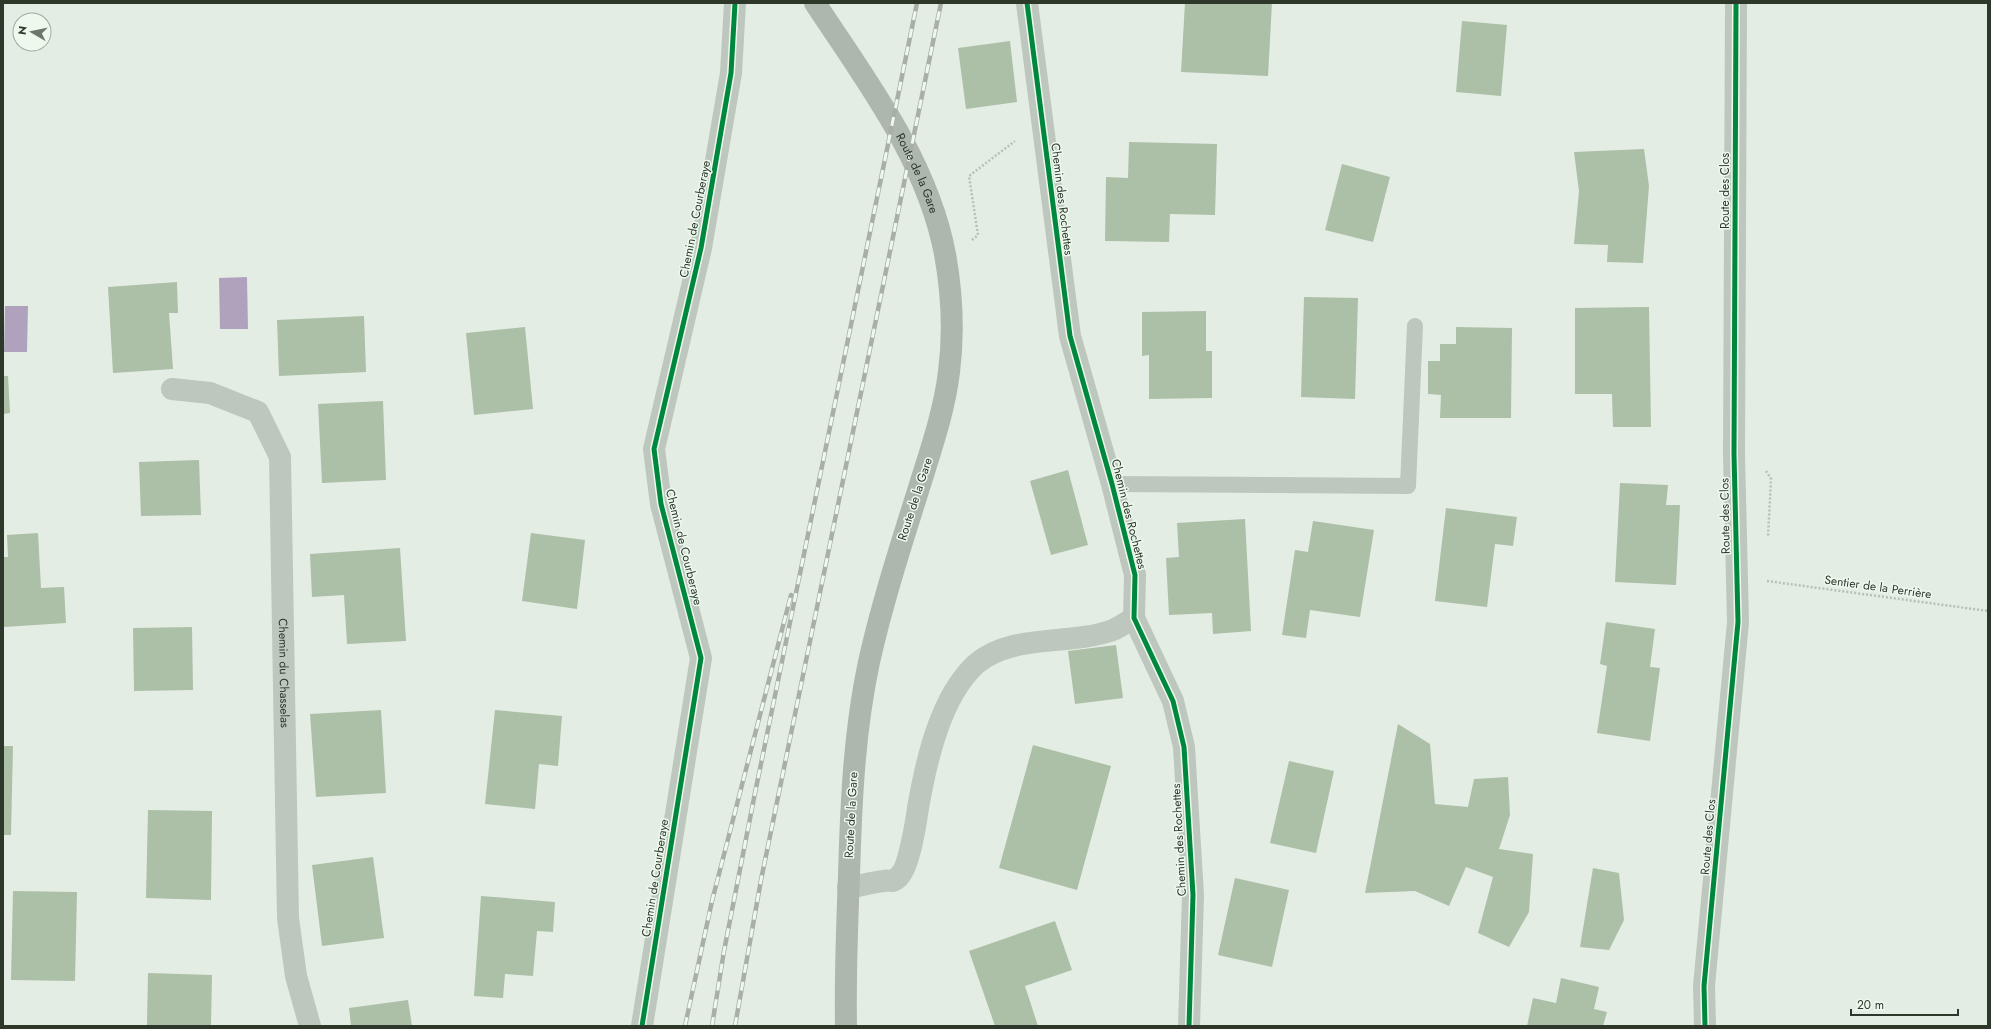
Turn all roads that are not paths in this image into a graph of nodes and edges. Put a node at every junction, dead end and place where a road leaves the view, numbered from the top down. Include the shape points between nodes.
1 (735, 3) edge
2 (815, 3) edge
3 (1027, 3) edge
4 (1736, 3) edge
5 (1415, 326) dead end
6 (172, 389) dead end
7 (1112, 484) junction
8 (1134, 618) junction
9 (848, 888) junction
10 (310, 1026) edge
11 (642, 1026) edge
12 (846, 1026) edge
13 (1189, 1026) edge
14 (1705, 1026) edge

1 - 11 street, Chemin de Courberaye via 731,73 701,248 654,449 661,504 701,658
2 - 9 main road, Route de la Gare via 897,130 918,169 934,210 945,254 953,324 949,372 937,429 886,590 869,665 858,728 852,788
3 - 7 street, Chemin des Rochettes via 1070,336
4 - 14 street, Route des Clos via 1734,454 1738,622 1704,986
5 - 7 lane via 1408,486
6 - 10 street, Chemin du Chasselas via 210,393 258,412 280,457 288,918 296,976
7 - 8 street, Chemin des Rochettes via 1135,575
8 - 9 street via 1113,630 1010,646 990,653 975,665 958,685 934,740 922,782 913,840 902,874 894,881 884,880
8 - 13 street, Chemin des Rochettes via 1173,701 1184,747 1193,895
9 - 12 main road, Route de la Gare

